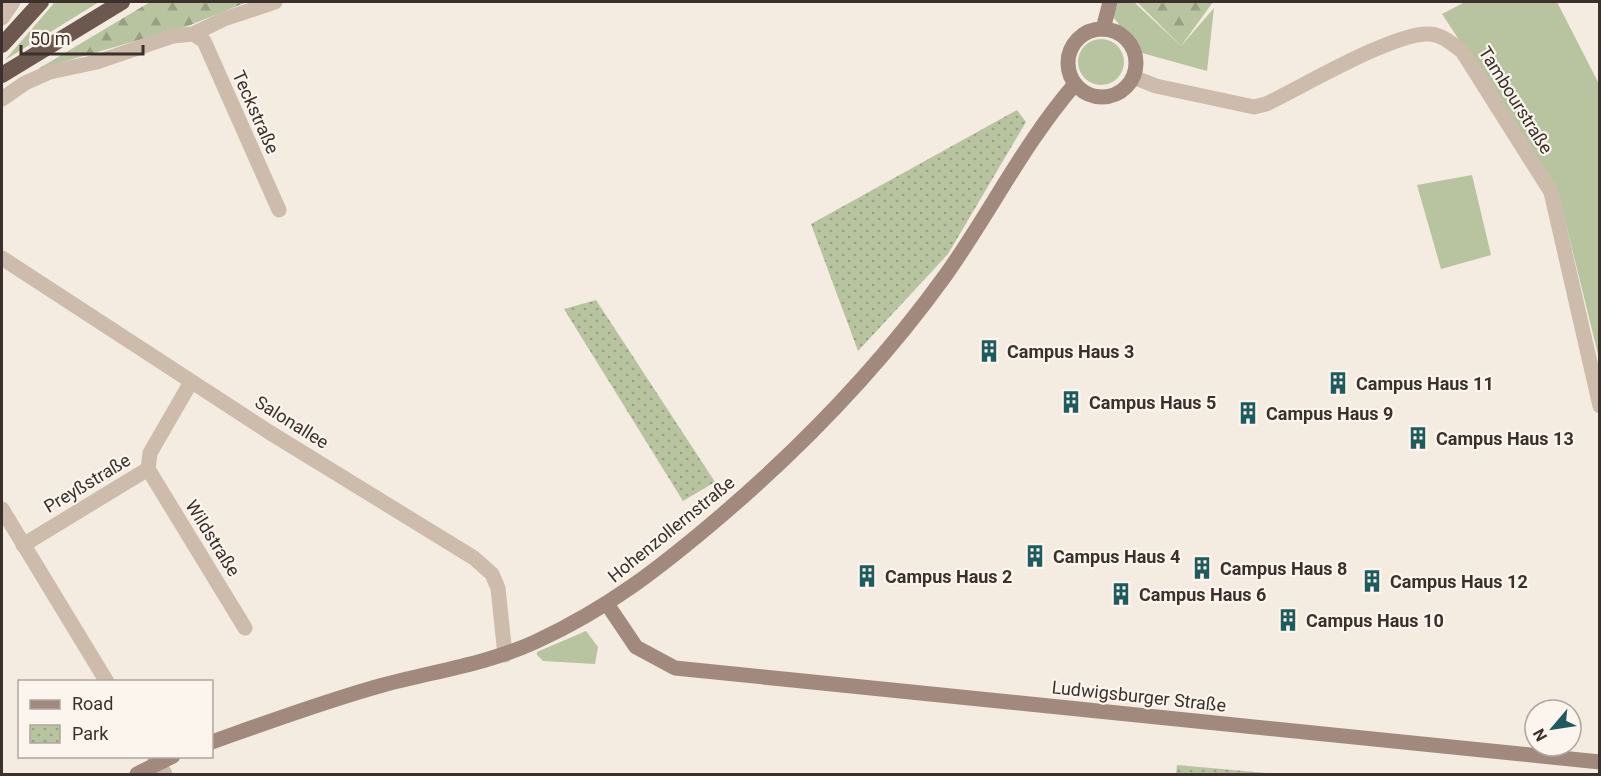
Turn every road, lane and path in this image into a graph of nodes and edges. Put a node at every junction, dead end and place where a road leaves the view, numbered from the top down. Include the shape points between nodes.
1 (13, 2) edge
2 (41, 2) edge
3 (122, 2) edge
4 (275, 2) edge
5 (1110, 2) edge
6 (2, 18) edge
7 (1103, 29) junction
8 (193, 34) junction
9 (2, 45) edge
10 (2, 75) edge
11 (1133, 77) junction
12 (1075, 84) junction
13 (2, 99) edge
14 (279, 210) dead end
15 (2, 258) edge
16 (191, 382) junction
17 (1599, 406) edge
18 (148, 469) junction
19 (2, 509) edge
20 (23, 545) junction
21 (607, 604) junction
22 (245, 628) dead end
23 (499, 657) junction
24 (106, 680) edge
25 (213, 741) edge
26 (1599, 762) edge
27 (159, 765) edge
28 (137, 774) edge

1 - 6 street
2 - 9 highway
3 - 10 highway
4 - 8 street
5 - 7 main road
7 - 11 main road via 1130,45 1135,56
7 - 12 main road via 1082,35 1074,43 1068,64
8 - 13 street via 173,36 97,62 50,72
8 - 14 street, Teckstraße via 204,41
11 - 12 main road via 1117,94 1106,97 1094,97
11 - 17 street, Tambourstraße via 1156,86 1254,107 1404,38 1420,34 1445,38 1462,51 1551,192
12 - 21 main road, Hohenzollernstraße via 1027,146 946,274 854,391 749,492 633,588
15 - 16 street, Salonallee
16 - 18 street, Preyßstraße via 150,453
16 - 23 street, Salonallee via 451,542 492,573 498,588
18 - 20 street, Preyßstraße
18 - 22 street, Wildstraße
19 - 20 street
20 - 24 street
21 - 23 main road, Hohenzollernstraße
21 - 26 main road, Ludwigsburger Straße via 636,647 675,668
23 - 25 main road, Hohenzollernstraße via 384,685
27 - 28 main road

